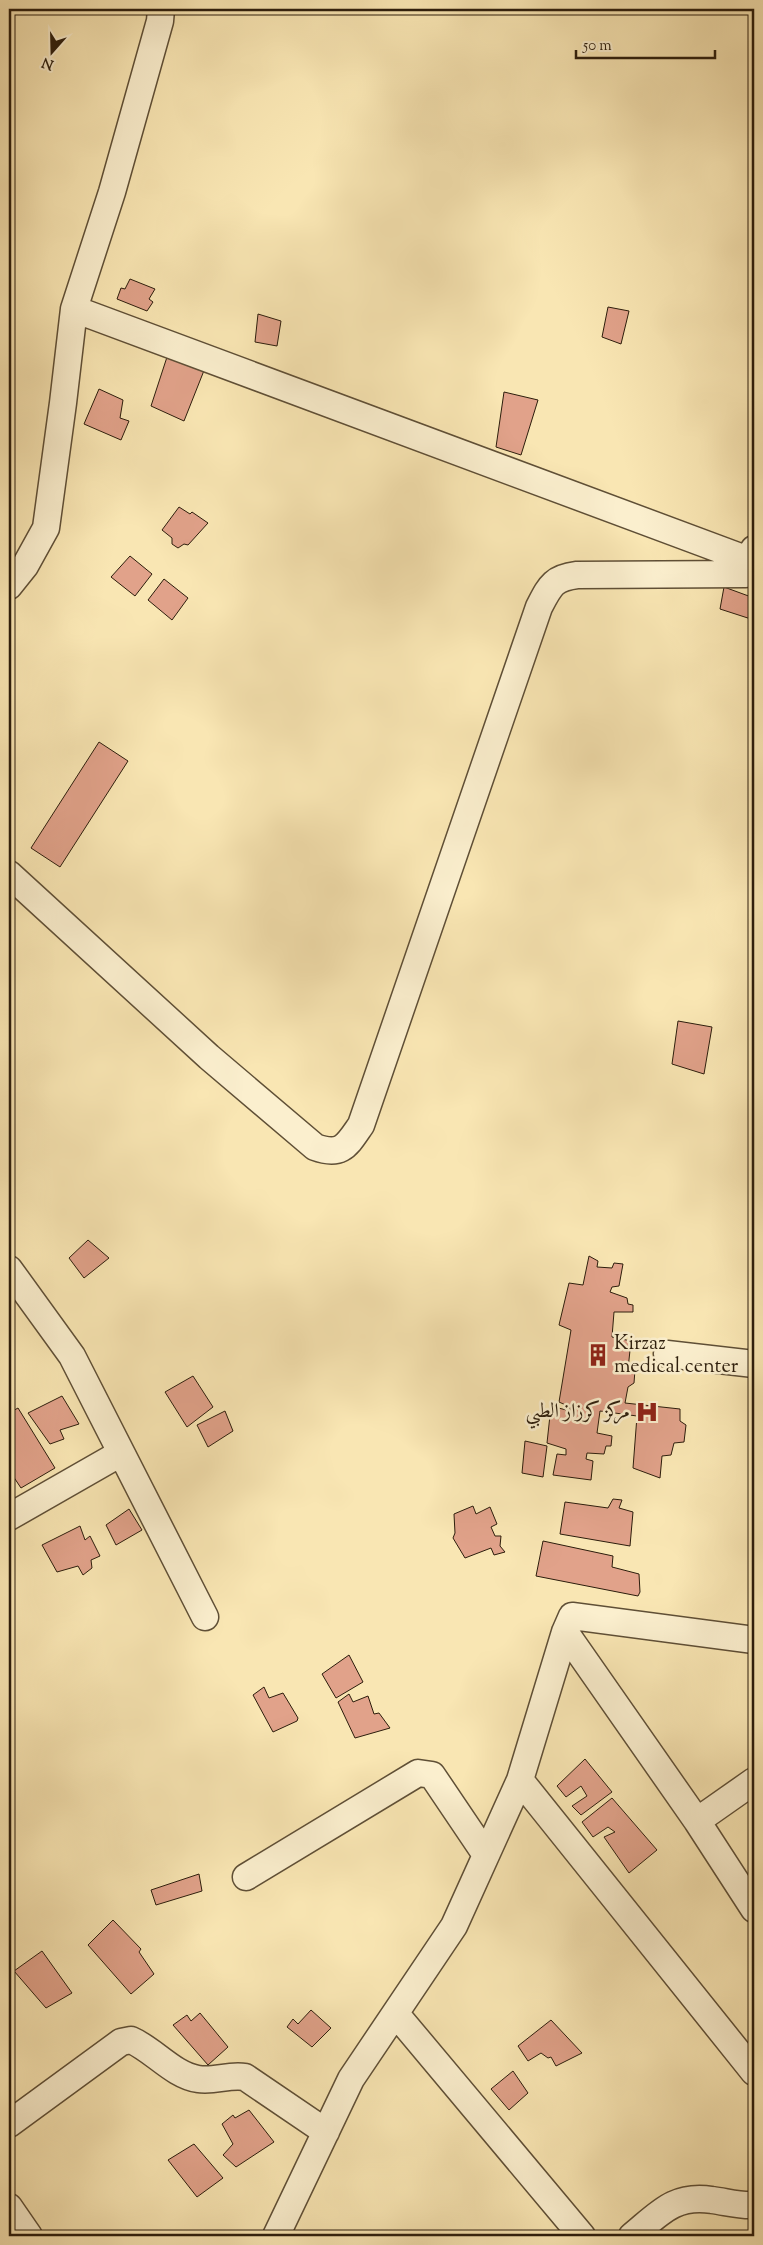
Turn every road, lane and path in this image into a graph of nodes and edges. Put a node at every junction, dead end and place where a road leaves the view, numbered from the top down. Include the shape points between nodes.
1 (161, 9) edge
2 (74, 309) junction
3 (753, 555) edge
4 (9, 586) edge
5 (9, 874) edge
6 (9, 1268) edge
7 (667, 1354) dead end
8 (754, 1364) edge
9 (121, 1453) junction
10 (9, 1517) edge
11 (205, 1617) dead end
12 (565, 1632) junction
13 (754, 1640) edge
14 (520, 1780) junction
15 (754, 1781) edge
16 (697, 1821) junction
17 (486, 1855) junction
18 (246, 1877) dead end
19 (754, 1908) edge
20 (396, 2014) junction
21 (754, 2072) edge
22 (9, 2124) edge
23 (326, 2132) junction
24 (754, 2205) edge
25 (9, 2207) edge
26 (29, 2236) edge
27 (276, 2236) edge
28 (582, 2236) edge
29 (632, 2236) edge

1 - 2 street via 112,192
2 - 3 street
2 - 4 street via 46,528 26,566
3 - 5 street via 746,574 577,575 555,581 548,589 539,607 362,1125 346,1146 337,1151 315,1147 209,1058
6 - 9 street via 72,1356
7 - 8 street
9 - 10 street
9 - 11 street
12 - 13 street via 572,1616
12 - 14 street
12 - 16 street
14 - 17 street
14 - 21 street
15 - 16 street
16 - 19 street
17 - 18 street via 432,1775 418,1773
17 - 20 street via 454,1926
20 - 23 street via 351,2079
20 - 28 street
22 - 23 street via 121,2042 131,2040 199,2080 245,2077
23 - 27 street
24 - 29 street via 684,2199 669,2206
25 - 26 street

